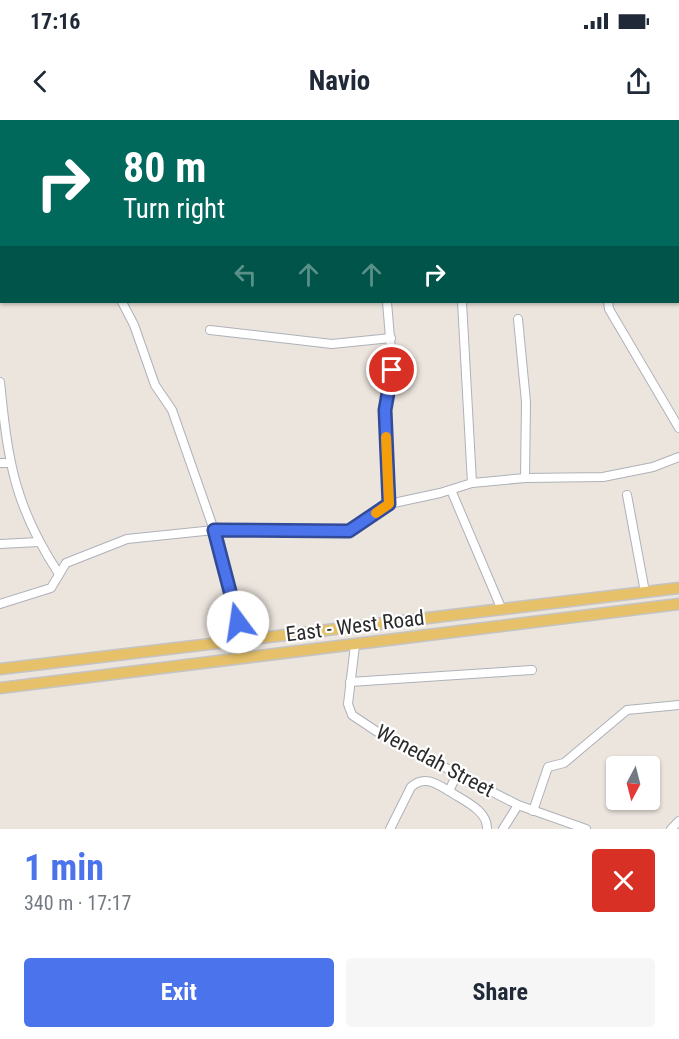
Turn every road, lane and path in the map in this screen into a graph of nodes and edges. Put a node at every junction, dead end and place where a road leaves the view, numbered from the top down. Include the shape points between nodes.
1 (123, 303) edge
2 (387, 303) edge
3 (462, 303) edge
4 (608, 303) edge
5 (518, 319) dead end
6 (210, 330) dead end
7 (391, 338) junction
8 (0, 382) edge
9 (679, 428) edge
10 (679, 457) edge
11 (5, 464) edge
12 (525, 478) junction
13 (472, 483) junction
14 (451, 490) junction
15 (627, 495) dead end
16 (389, 504) junction
17 (214, 530) junction
18 (39, 542) junction
19 (0, 544) edge
20 (59, 574) junction
21 (679, 588) edge
22 (645, 592) junction
23 (0, 604) edge
24 (679, 604) edge
25 (502, 610) junction
26 (242, 640) junction
27 (355, 645) junction
28 (87, 658) junction
29 (0, 669) edge
30 (532, 670) dead end
31 (90, 677) junction
32 (350, 682) junction
33 (0, 688) edge
34 (679, 705) edge
35 (457, 774) junction
36 (449, 791) junction
37 (518, 805) junction
38 (533, 811) junction
39 (679, 821) edge
40 (390, 829) edge
41 (487, 829) edge
42 (503, 829) edge
43 (586, 829) edge
44 (671, 829) edge

1 - 17 street via 155,385 172,410
2 - 7 street
3 - 13 street
4 - 9 street
5 - 12 street via 526,402
6 - 7 street via 332,344
7 - 16 street via 392,370 385,410
8 - 11 street
10 - 12 street via 614,476
11 - 18 street
12 - 13 street
13 - 14 street
14 - 16 street
14 - 25 street
15 - 22 street
16 - 17 street via 349,531
17 - 20 street via 127,539 66,562
17 - 26 street
18 - 19 street
18 - 20 street
20 - 23 street via 51,588
21 - 22 main road, East - West Road
22 - 25 main road, East - West Road
24 - 27 main road, East - West Road
25 - 26 main road, East - West Road
26 - 28 main road, East - West Road
27 - 31 main road, East - West Road
27 - 32 street, Wenedah Street
28 - 29 main road, East - West Road
28 - 31 main road
30 - 32 street
31 - 33 main road, East - West Road
32 - 35 street, Wenedah Street via 348,704 352,715
34 - 38 street via 634,708 620,714 564,763 548,767
35 - 36 street
35 - 37 street, Wenedah Street
36 - 40 street via 426,780 417,782
36 - 41 street via 481,813
37 - 38 street, Wenedah Street
37 - 42 street
38 - 43 street, Wenedah Street
39 - 44 street

